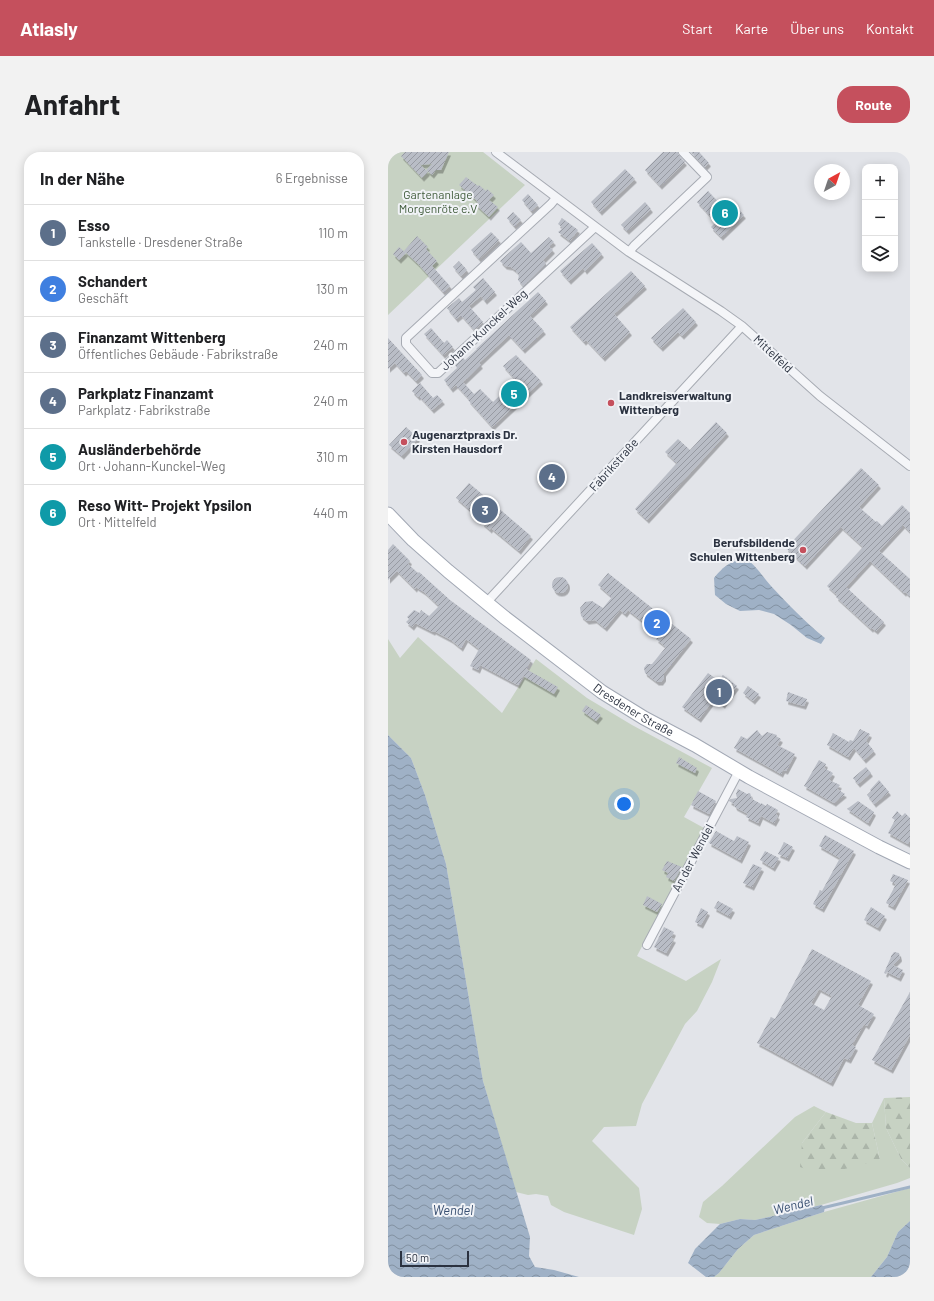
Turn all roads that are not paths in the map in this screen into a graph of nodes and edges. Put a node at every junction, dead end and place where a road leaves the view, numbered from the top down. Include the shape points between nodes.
1 (496, 152) edge
2 (683, 152) edge
3 (556, 198) junction
4 (595, 227) junction
5 (630, 252) junction
6 (742, 326) junction
7 (910, 466) edge
8 (388, 514) edge
9 (486, 603) junction
10 (739, 771) junction
11 (910, 862) edge
12 (647, 945) dead end

1 - 3 street, Mittelfeld
2 - 5 street via 707,177
3 - 4 street, Mittelfeld
3 - 4 street, Johann-Kunckel-Weg via 406,338 406,344 432,373 438,373
4 - 5 street, Mittelfeld
5 - 6 street, Mittelfeld
6 - 7 street, Mittelfeld via 811,390
6 - 9 street, Fabrikstraße
8 - 9 main road, Dresdener Straße via 439,564
9 - 10 main road, Dresdener Straße via 602,692
10 - 11 main road, Dresdener Straße
10 - 12 street, An der Wendel

